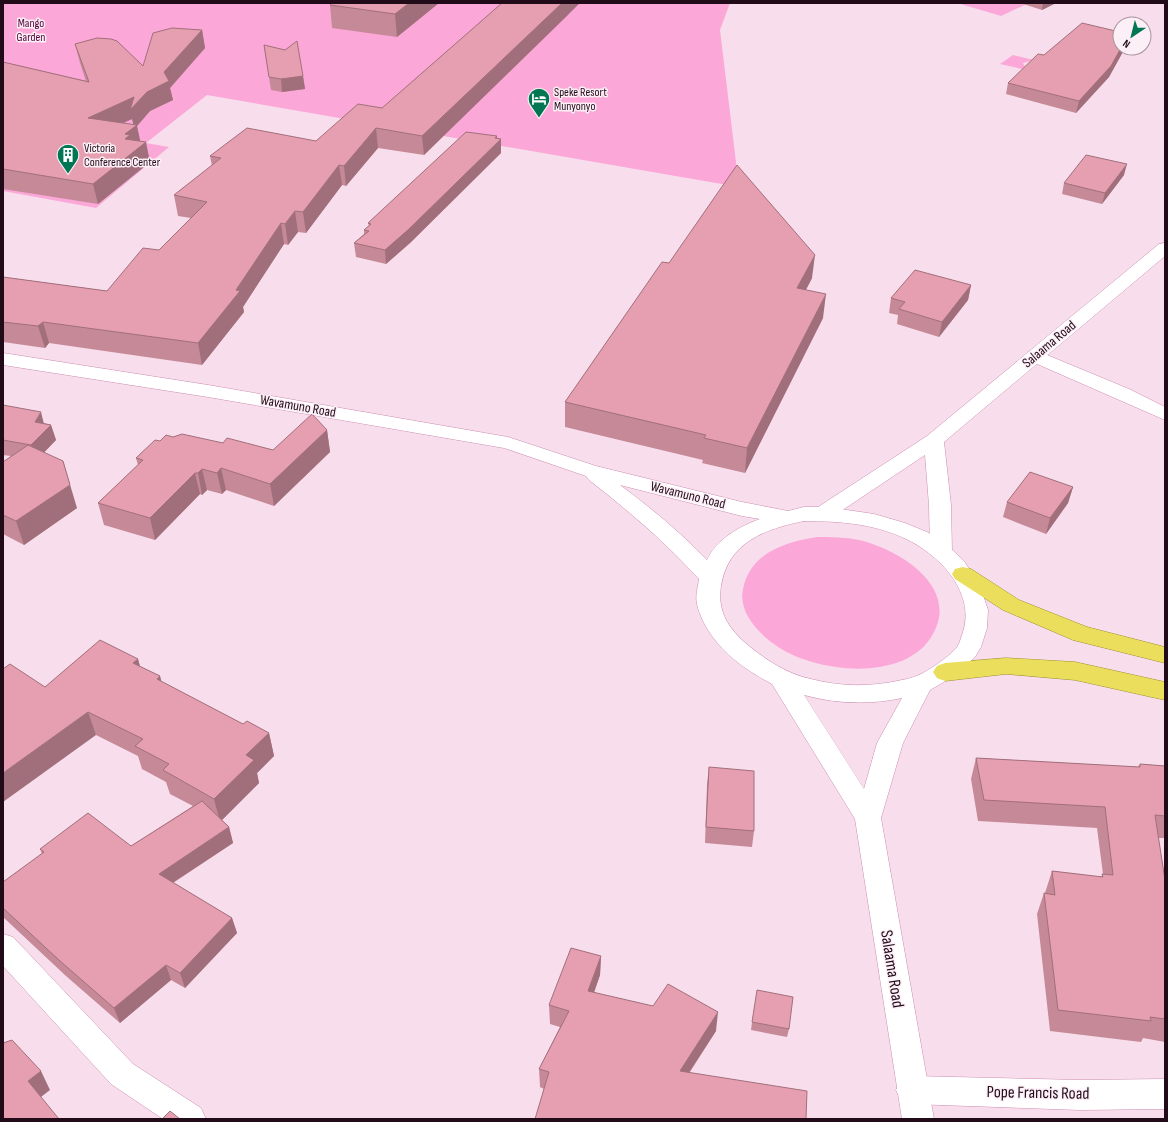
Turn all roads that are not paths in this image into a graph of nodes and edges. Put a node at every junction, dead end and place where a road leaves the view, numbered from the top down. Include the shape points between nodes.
1 (1165, 248) edge
2 (1035, 356) junction
3 (3, 358) edge
4 (1165, 414) edge
5 (934, 440) junction
6 (589, 470) junction
7 (822, 514) junction
8 (787, 517) junction
9 (941, 552) junction
10 (963, 574) junction
11 (709, 576) junction
12 (1165, 656) edge
13 (945, 672) junction
14 (781, 678) junction
15 (921, 684) junction
16 (1165, 691) edge
17 (868, 818) junction
18 (3, 946) edge
19 (1165, 1094) edge
20 (915, 1105) edge
21 (190, 1119) edge

1 - 2 main road, Salaama Road
2 - 4 main road
2 - 5 main road, Salaama Road
3 - 6 main road, Wavamuno Road via 508,443
5 - 7 main road, Salaama Road
5 - 9 main road
6 - 8 main road, Wavamuno Road
6 - 11 main road, Wavamuno Road via 644,513 680,545
7 - 8 main road
7 - 9 main road via 854,516 886,523 915,535
8 - 11 main road via 760,526 736,539 719,556
9 - 10 main road
10 - 12 highway via 1011,605 1082,634
10 - 13 main road via 975,599 977,626 967,651
11 - 14 main road via 708,604 721,632 746,658
13 - 15 main road
13 - 16 highway via 1006,666 1075,671
14 - 15 main road via 808,688 852,694 896,691
14 - 17 main road, Salaama Road
15 - 17 main road, Salaama Road via 890,743
17 - 20 main road, Salaama Road
18 - 21 main road via 122,1074
19 - 20 main road, Pope Francis Road via 1080,1095

